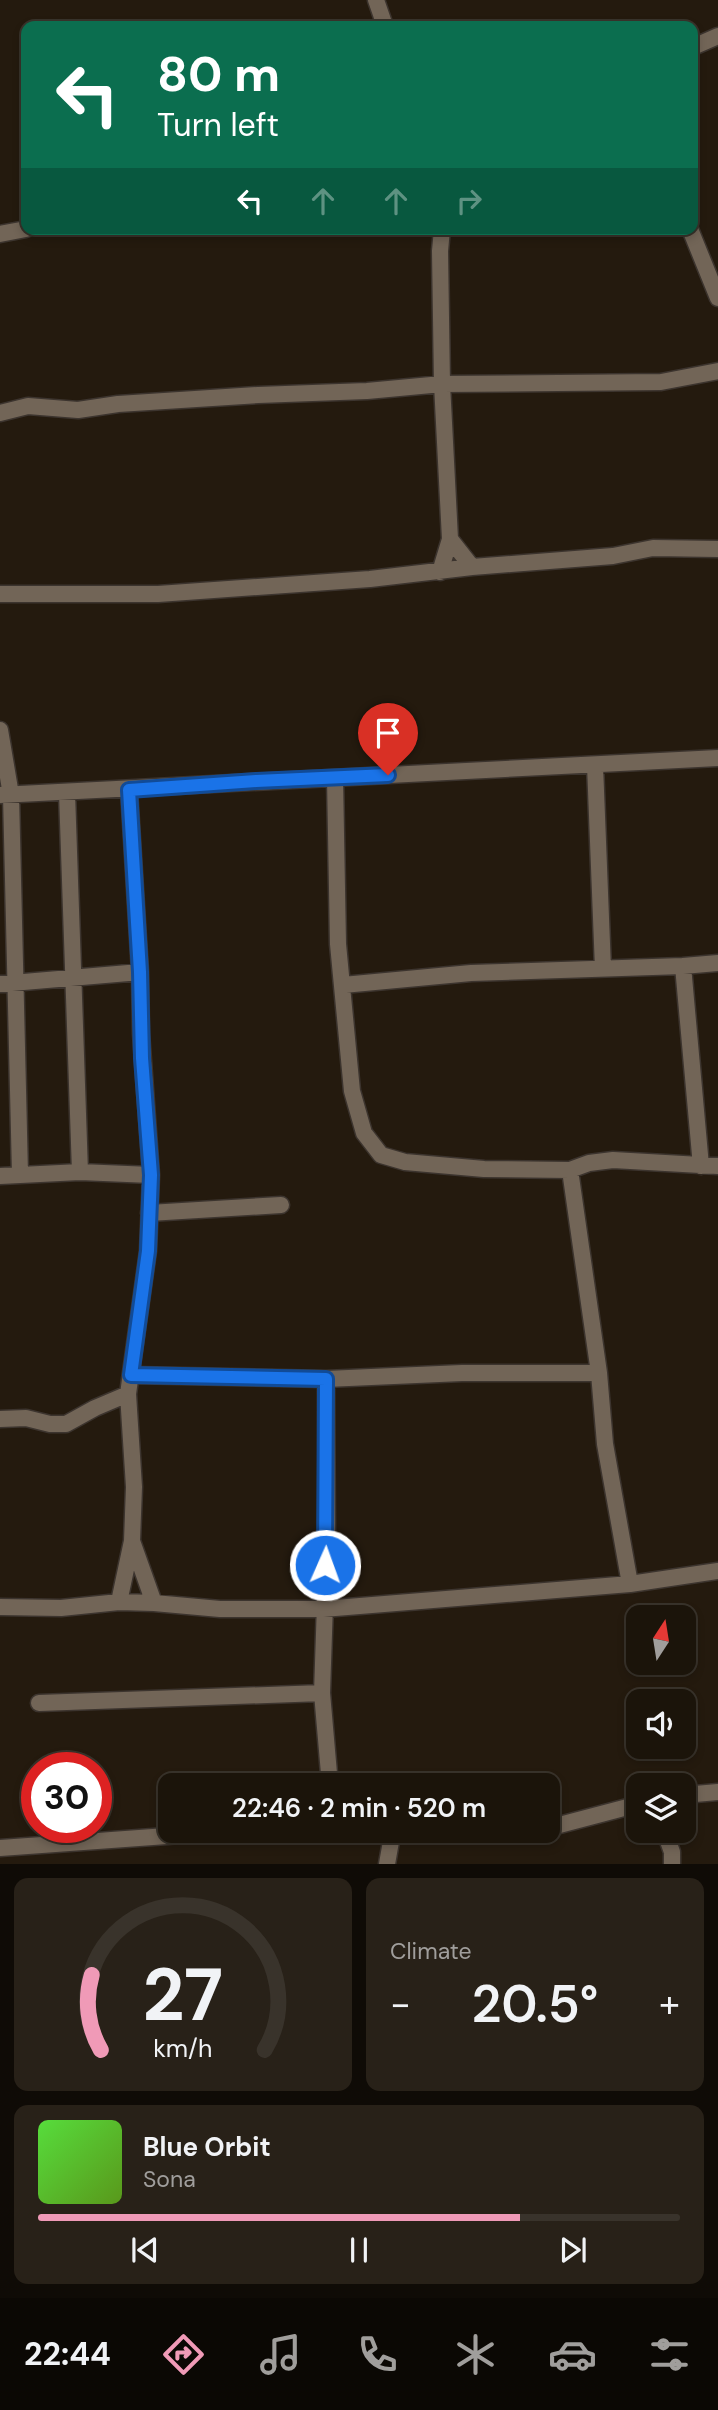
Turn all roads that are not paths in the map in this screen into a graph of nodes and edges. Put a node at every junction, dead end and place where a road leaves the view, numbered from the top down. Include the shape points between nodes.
1 (376, 0) edge
2 (382, 21) edge
3 (718, 36) edge
4 (698, 45) edge
5 (21, 230) edge
6 (0, 234) edge
7 (441, 235) edge
8 (692, 235) edge
9 (718, 298) edge
10 (718, 371) edge
11 (442, 384) junction
12 (0, 413) edge
13 (450, 539) junction
14 (718, 549) edge
15 (472, 567) junction
16 (440, 572) junction
17 (0, 594) edge
18 (0, 730) edge
19 (718, 758) edge
20 (596, 765) junction
21 (335, 778) junction
22 (129, 790) junction
23 (67, 793) junction
24 (5, 795) edge
25 (718, 963) edge
26 (683, 966) junction
27 (603, 969) junction
28 (140, 972) junction
29 (72, 978) junction
30 (8, 983) edge
31 (343, 985) junction
32 (710, 1166) edge
33 (570, 1170) junction
34 (80, 1172) junction
35 (20, 1174) junction
36 (0, 1175) edge
37 (151, 1175) junction
38 (281, 1205) dead end
39 (149, 1213) junction
40 (599, 1373) junction
41 (131, 1375) junction
42 (326, 1379) junction
43 (128, 1394) junction
44 (0, 1419) edge
45 (132, 1541) junction
46 (718, 1571) edge
47 (630, 1584) junction
48 (119, 1602) junction
49 (154, 1603) junction
50 (0, 1607) edge
51 (323, 1609) junction
52 (322, 1693) junction
53 (39, 1703) dead end
54 (329, 1773) edge
55 (718, 1792) edge
56 (696, 1795) edge
57 (626, 1807) edge
58 (560, 1825) edge
59 (158, 1837) edge
60 (391, 1843) edge
61 (669, 1843) edge
62 (0, 1848) edge
63 (387, 1864) edge
64 (672, 1864) edge

1 - 2 street
3 - 4 street
5 - 6 street
7 - 11 street
8 - 9 street
10 - 11 street via 661,382
11 - 12 street via 78,410 28,406
11 - 13 street
13 - 15 street
13 - 16 street
14 - 15 street via 653,548 614,556
15 - 16 street
16 - 17 street via 158,594
18 - 24 street
19 - 20 street
20 - 21 street
20 - 27 street
21 - 22 street
21 - 31 street
22 - 23 street
22 - 28 street
23 - 24 street
23 - 29 street
24 - 30 street
25 - 26 street
26 - 27 street
26 - 32 street
27 - 31 street via 471,973
28 - 29 street
28 - 37 street
29 - 30 street
29 - 34 street
30 - 35 street
31 - 33 street via 352,1091 363,1133 381,1155 471,1168
32 - 33 street via 613,1160
33 - 40 street
34 - 35 street
34 - 37 street
35 - 36 street
37 - 39 street
38 - 39 street
39 - 41 street
40 - 42 street
40 - 47 street via 605,1444
41 - 42 street
41 - 43 street
42 - 51 street
43 - 44 street via 66,1424
43 - 45 street
45 - 48 street
45 - 49 street
46 - 47 street
47 - 51 street
48 - 49 street
48 - 50 street via 61,1608
49 - 51 street via 219,1609
51 - 52 street
52 - 53 street
52 - 54 street
55 - 56 street
57 - 58 street
59 - 62 street
60 - 63 street
61 - 64 street

